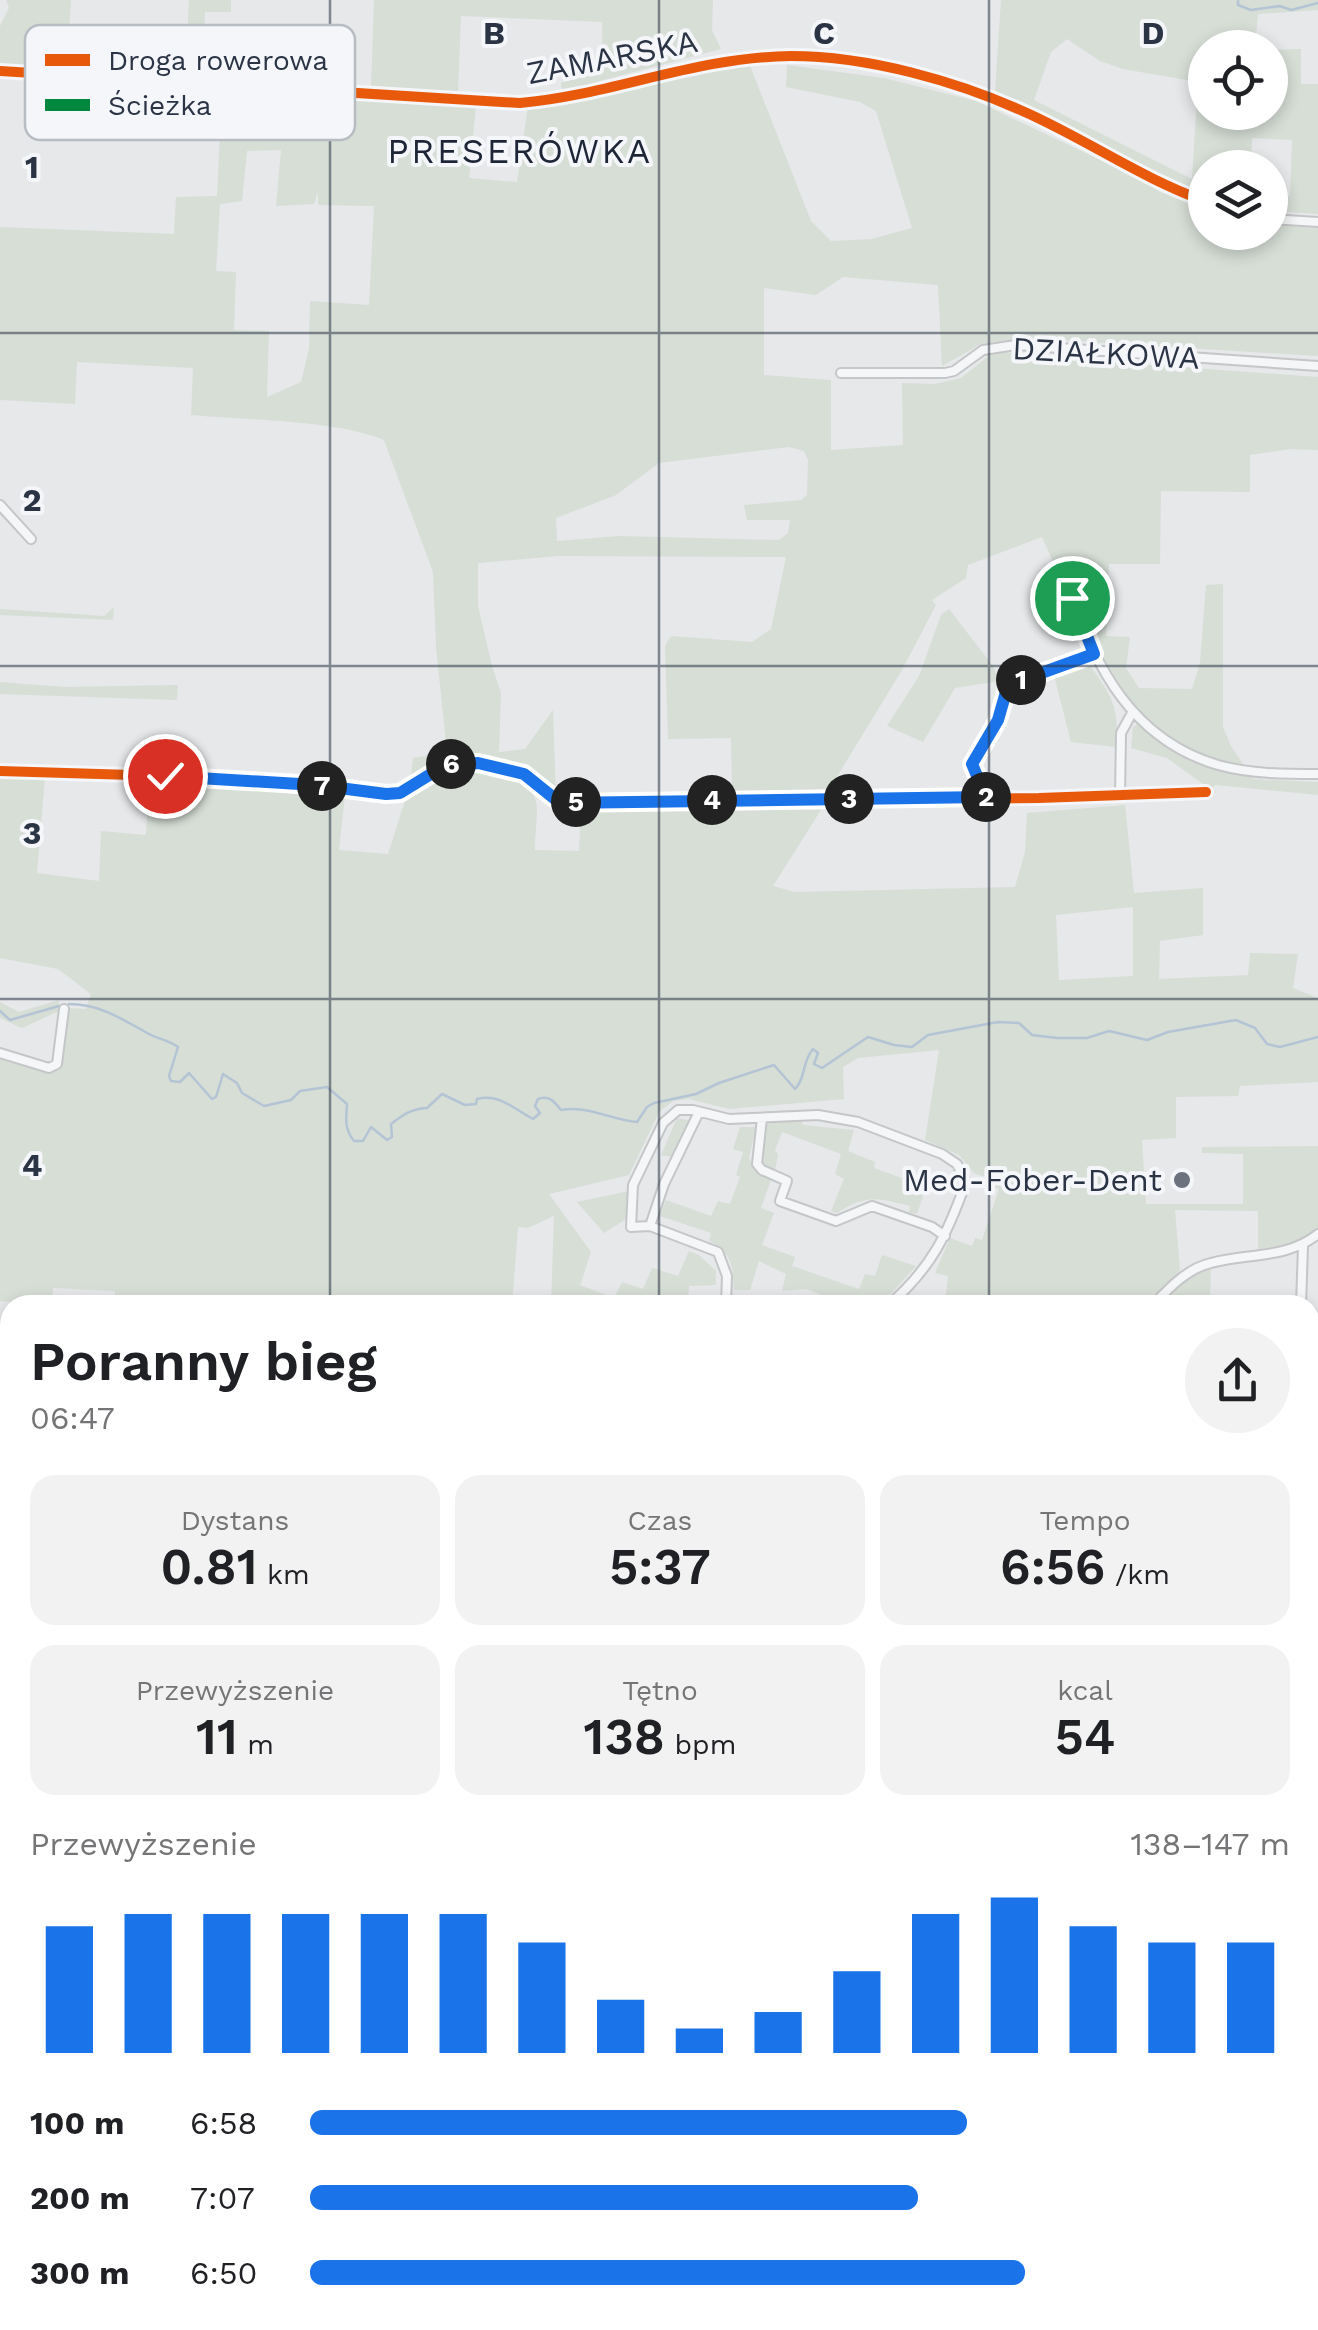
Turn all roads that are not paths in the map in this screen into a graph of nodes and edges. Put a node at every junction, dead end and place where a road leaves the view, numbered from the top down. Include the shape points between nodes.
1 (0, 71) edge
2 (25, 72) edge
3 (355, 92) edge
4 (1188, 193) edge
5 (1288, 220) edge
6 (1318, 222) edge
7 (1318, 366) edge
8 (841, 374) dead end
9 (0, 505) edge
10 (31, 540) dead end
11 (1070, 589) dead end
12 (1094, 654) junction
13 (1132, 713) junction
14 (0, 771) edge
15 (1318, 774) edge
16 (1206, 792) dead end
17 (1120, 796) junction
18 (986, 797) junction
19 (64, 1008) dead end
20 (0, 1053) edge
21 (699, 1112) junction
22 (762, 1118) junction
23 (650, 1226) junction
24 (1318, 1234) edge
25 (945, 1236) junction
26 (1304, 1246) junction
27 (726, 1295) edge
28 (899, 1295) edge
29 (1164, 1295) edge
30 (1302, 1295) edge

1 - 2 street, ZAMARSKA
3 - 4 street, ZAMARSKA via 520,102 722,60 848,59 990,98
5 - 6 street
7 - 8 street, DZIAŁKOWA via 1016,345 983,350 945,373
9 - 10 street
11 - 12 street
12 - 13 street
12 - 18 street via 1008,685 998,720 972,764
13 - 15 street via 1214,764
13 - 17 street via 1122,733
14 - 18 street via 198,777 386,794 400,793 444,766 478,763 524,774 560,803
16 - 17 street
17 - 18 street
19 - 20 street via 57,1064 49,1068
21 - 22 street
21 - 23 street
21 - 23 street via 678,1110 663,1123 633,1185 631,1227
22 - 25 street via 757,1164 786,1181 780,1201 836,1220 872,1206
22 - 25 street via 818,1115 858,1122 942,1154 966,1182
23 - 27 street via 718,1252
24 - 26 street
25 - 28 street via 925,1270
26 - 29 street via 1208,1263
26 - 30 street

